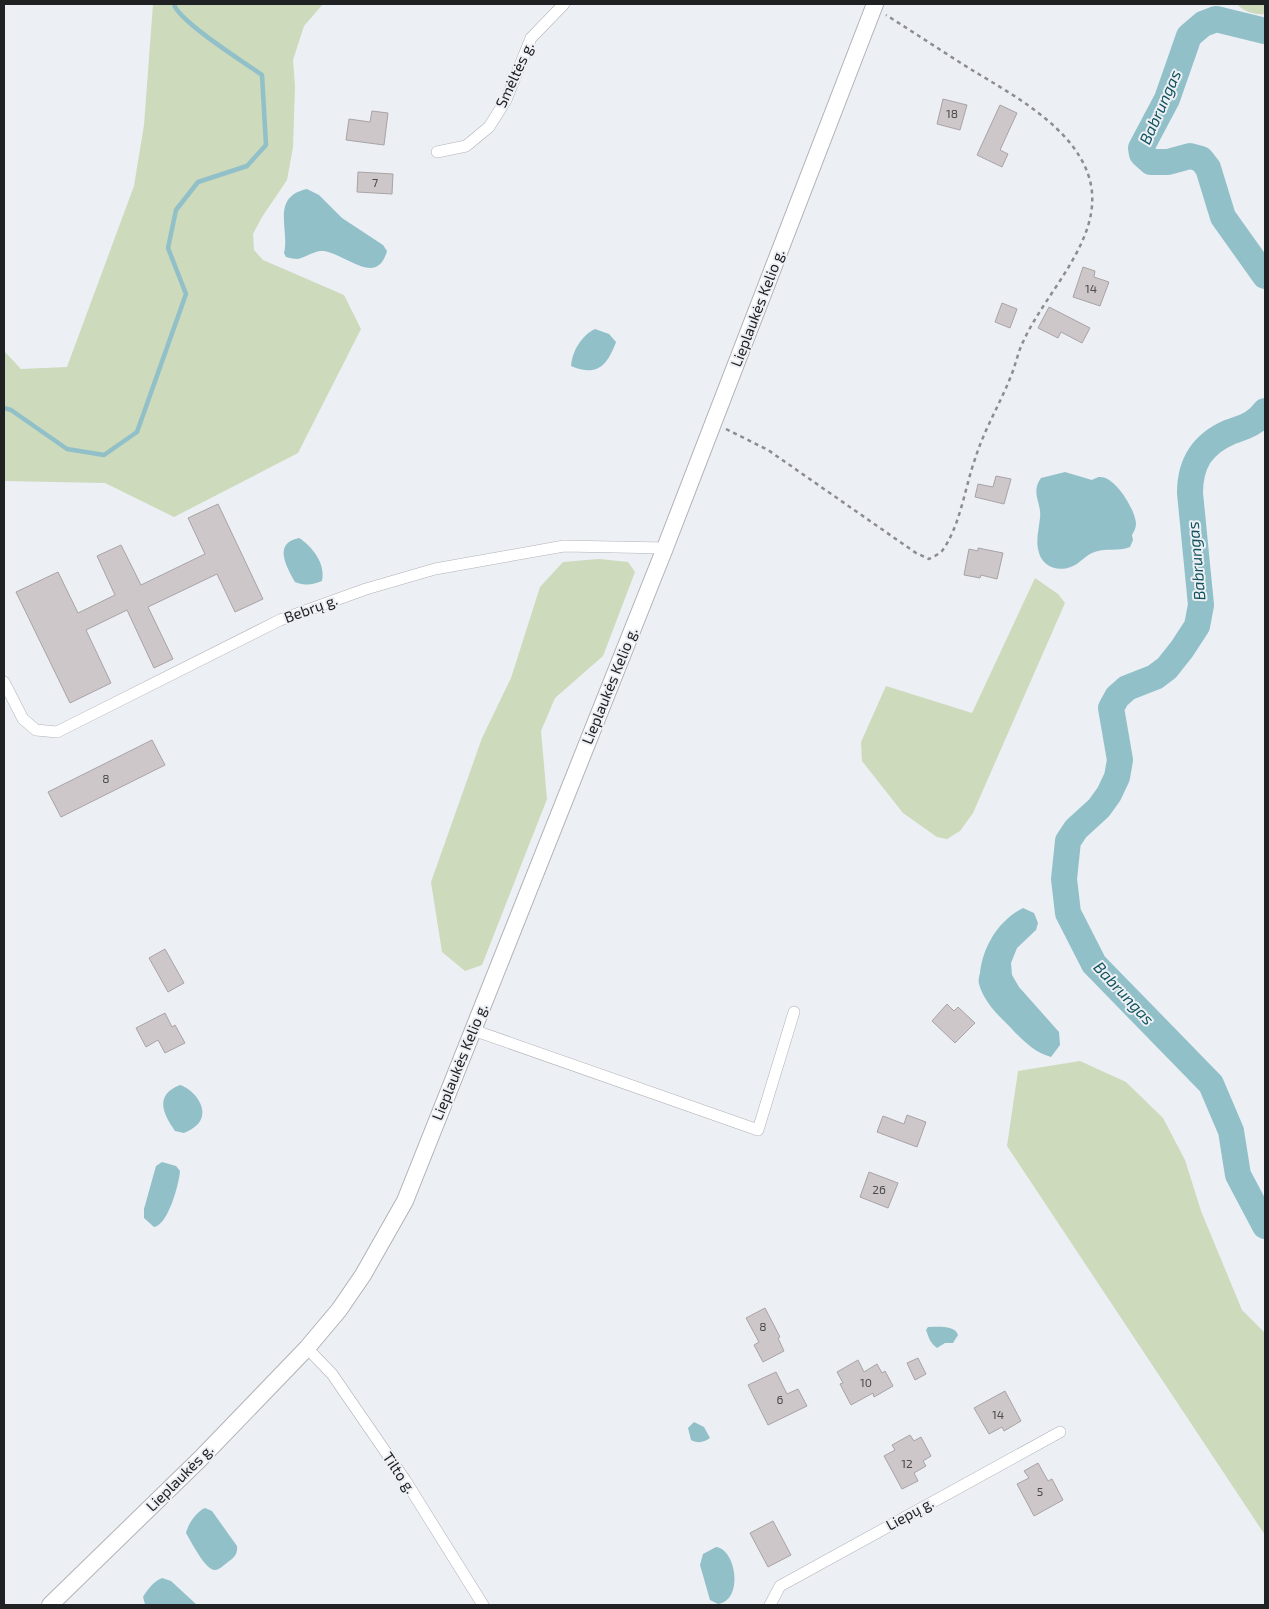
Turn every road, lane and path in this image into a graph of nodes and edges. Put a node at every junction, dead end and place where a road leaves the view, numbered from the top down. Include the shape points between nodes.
1 (564, 4) edge
2 (871, 5) edge
3 (437, 152) dead end
4 (713, 423) junction
5 (665, 548) junction
6 (4, 682) edge
7 (794, 1012) dead end
8 (473, 1030) junction
9 (307, 1348) junction
10 (1060, 1432) dead end
11 (50, 1605) edge
12 (483, 1605) edge
13 (770, 1605) edge

1 - 3 street, Smėltės g. via 531,38 506,100 489,127 466,146
2 - 4 main road, Lieplaukės Kelio g.
2 - 4 path via 1021,101 1068,140 1080,156 1093,192 1088,230 1036,315 978,449 953,530 941,552 929,559 768,450
4 - 5 main road, Lieplaukės Kelio g.
5 - 6 street, Bebrų g. via 564,546 435,569 366,589 280,620 57,732 36,730 23,719
5 - 8 main road, Lieplaukės Kelio g.
7 - 8 street via 758,1130
8 - 9 main road, Lieplaukės Kelio g. via 405,1201 363,1275
9 - 11 main road, Lieplaukės g. via 200,1459
9 - 12 street, Tilto g. via 332,1374
10 - 13 street, Liepų g. via 780,1586

